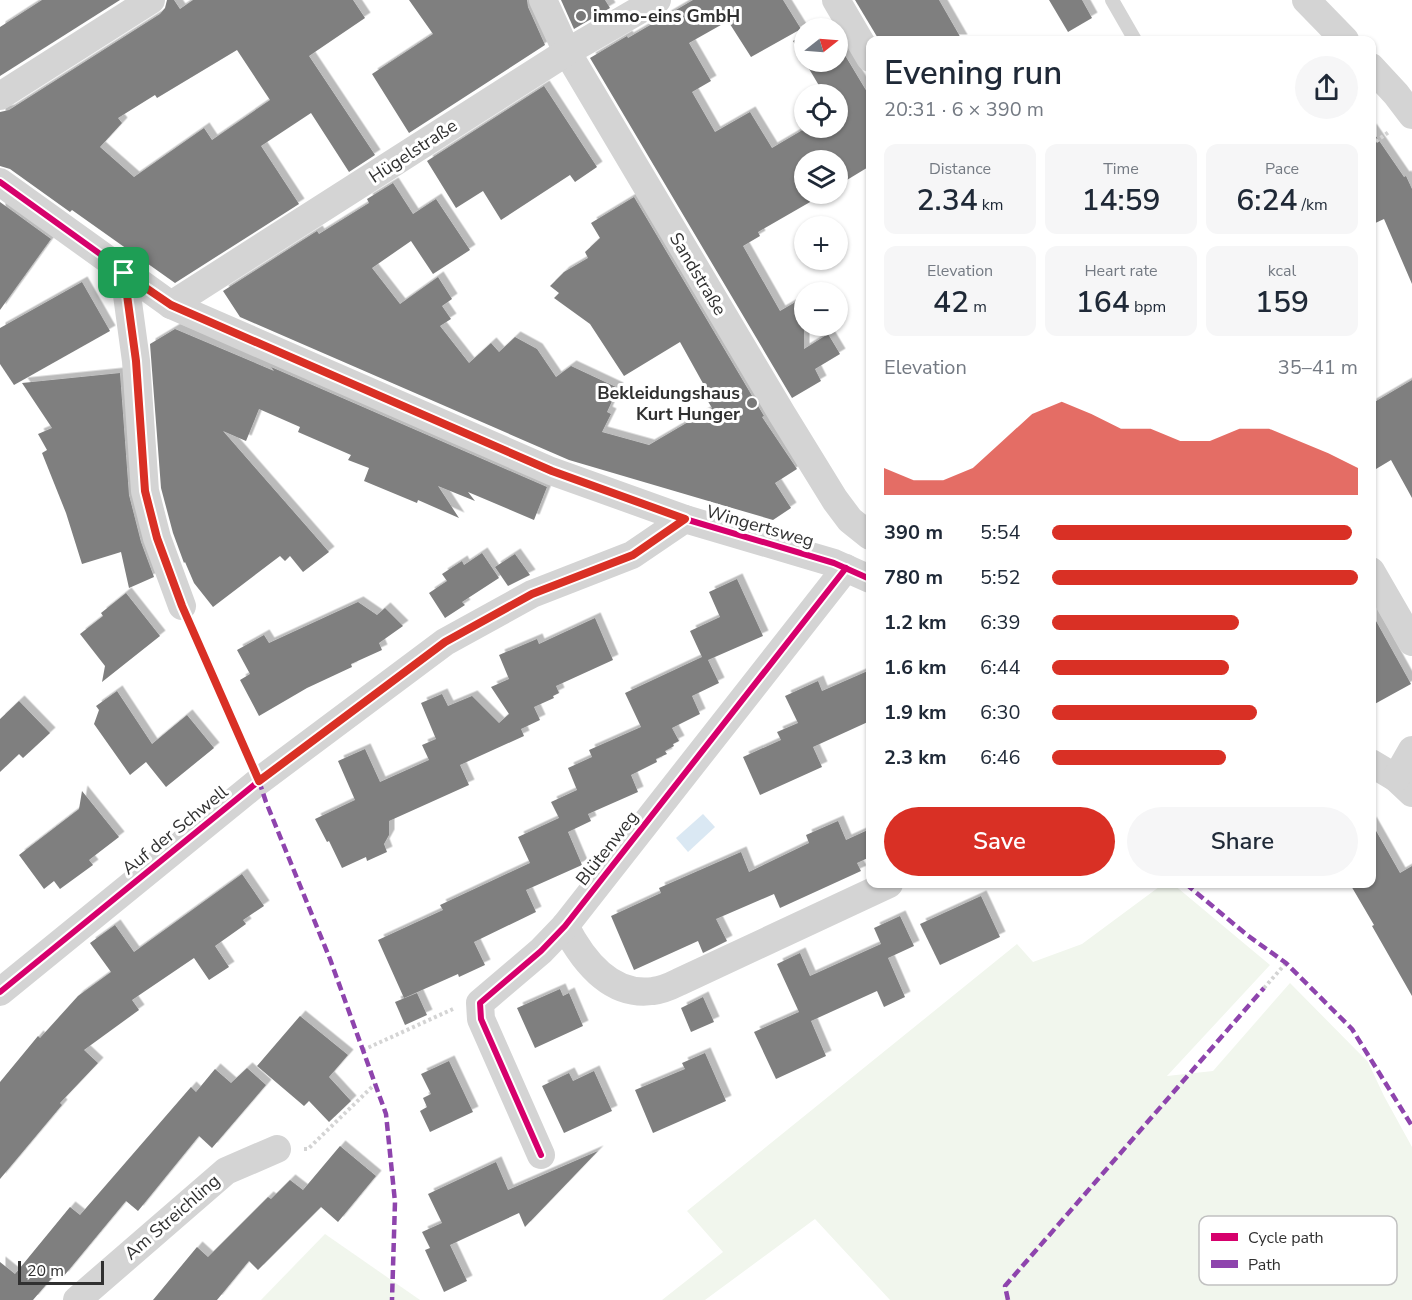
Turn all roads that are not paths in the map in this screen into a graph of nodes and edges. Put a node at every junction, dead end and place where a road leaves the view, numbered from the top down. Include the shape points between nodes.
1 (150, 0) edge
2 (543, 0) edge
3 (657, 0) edge
4 (836, 0) edge
5 (1112, 0) edge
6 (1306, 0) edge
7 (1133, 36) edge
8 (1341, 36) edge
9 (866, 51) edge
10 (567, 52) junction
11 (1376, 72) edge
12 (0, 96) edge
13 (1403, 122) edge
14 (0, 182) edge
15 (124, 273) junction
16 (171, 305) junction
17 (685, 519) junction
18 (866, 533) edge
19 (858, 574) edge
20 (1376, 580) edge
21 (182, 606) road end
22 (1412, 642) edge
23 (1412, 750) edge
24 (1376, 766) edge
25 (1404, 785) edge
26 (880, 888) edge
27 (565, 926) junction
28 (0, 992) edge
29 (277, 1149) road end
30 (542, 1155) dead end
31 (77, 1300) edge

1 - 12 street
2 - 10 street, Sandstraße
3 - 10 street, Hügelstraße
4 - 9 street
5 - 7 lane
6 - 8 street
10 - 16 street, Hügelstraße
10 - 18 street, Sandstraße via 835,500
11 - 13 street via 1396,94
14 - 15 street, Wingertsweg
15 - 16 street, Wingertsweg
15 - 21 street via 136,361 145,491
16 - 17 street, Wingertsweg via 552,471
17 - 19 street, Wingertsweg
17 - 28 street, Auf der Schwell via 633,555 532,594 445,642 259,781
19 - 27 street, Blütenweg
20 - 22 street
23 - 25 street
24 - 25 street
26 - 27 street via 650,992 607,981 586,961
27 - 30 street, Blütenweg via 480,1003 481,1019
29 - 31 street, Am Streichling via 226,1171

